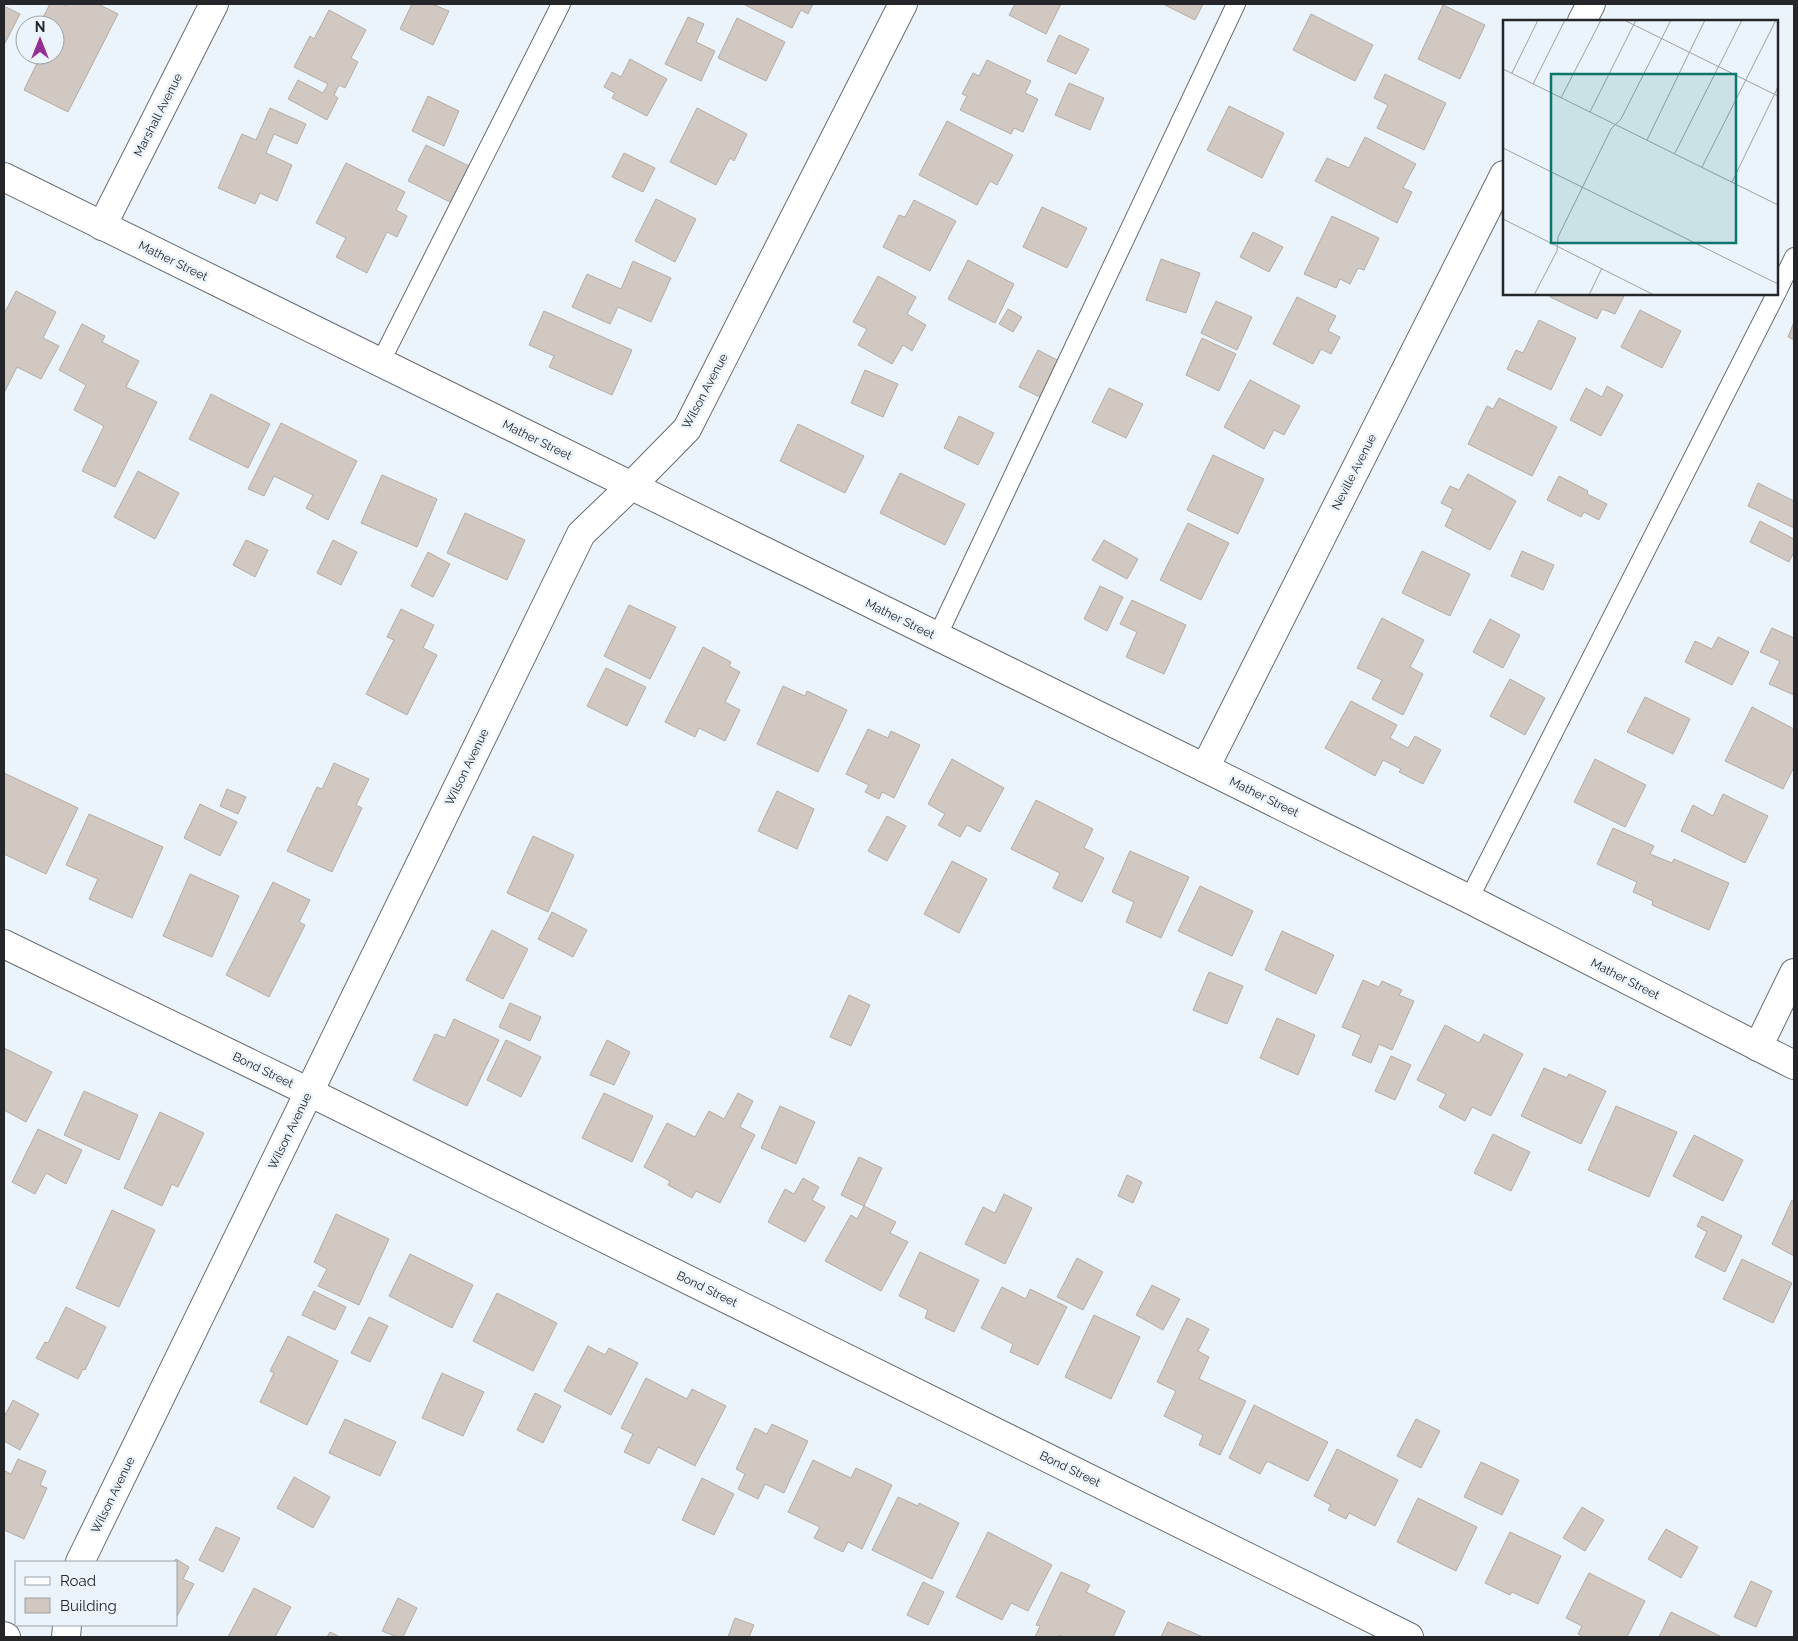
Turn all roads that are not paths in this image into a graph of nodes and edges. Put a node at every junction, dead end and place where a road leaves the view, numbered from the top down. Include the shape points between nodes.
1 (214, 4) edge
2 (561, 4) edge
3 (903, 4) edge
4 (1236, 4) edge
5 (1591, 4) edge
6 (1583, 20) edge
7 (4, 177) edge
8 (1503, 177) edge
9 (102, 226) junction
10 (1794, 257) edge
11 (1778, 289) edge
12 (1775, 295) edge
13 (380, 363) junction
14 (631, 486) junction
15 (937, 637) junction
16 (1205, 768) junction
17 (1469, 899) junction
18 (4, 944) edge
19 (1794, 973) edge
20 (1758, 1047) junction
21 (1794, 1065) edge
22 (309, 1092) junction
23 (80, 1561) edge
24 (1409, 1637) edge

1 - 9 street, Marshall Avenue
2 - 13 lane
3 - 14 street, Wilson Avenue via 687,429
4 - 15 lane
5 - 6 street
7 - 9 street, Mather Street
8 - 16 street, Neville Avenue
9 - 13 street, Mather Street
10 - 11 lane
12 - 17 lane
13 - 14 street, Mather Street
14 - 15 street, Mather Street
14 - 22 street, Wilson Avenue via 580,534
15 - 16 street, Mather Street
16 - 17 street, Mather Street
17 - 20 street, Mather Street
18 - 22 street, Bond Street
19 - 20 street
20 - 21 street, Mather Street
22 - 23 street, Wilson Avenue
22 - 24 street, Bond Street

